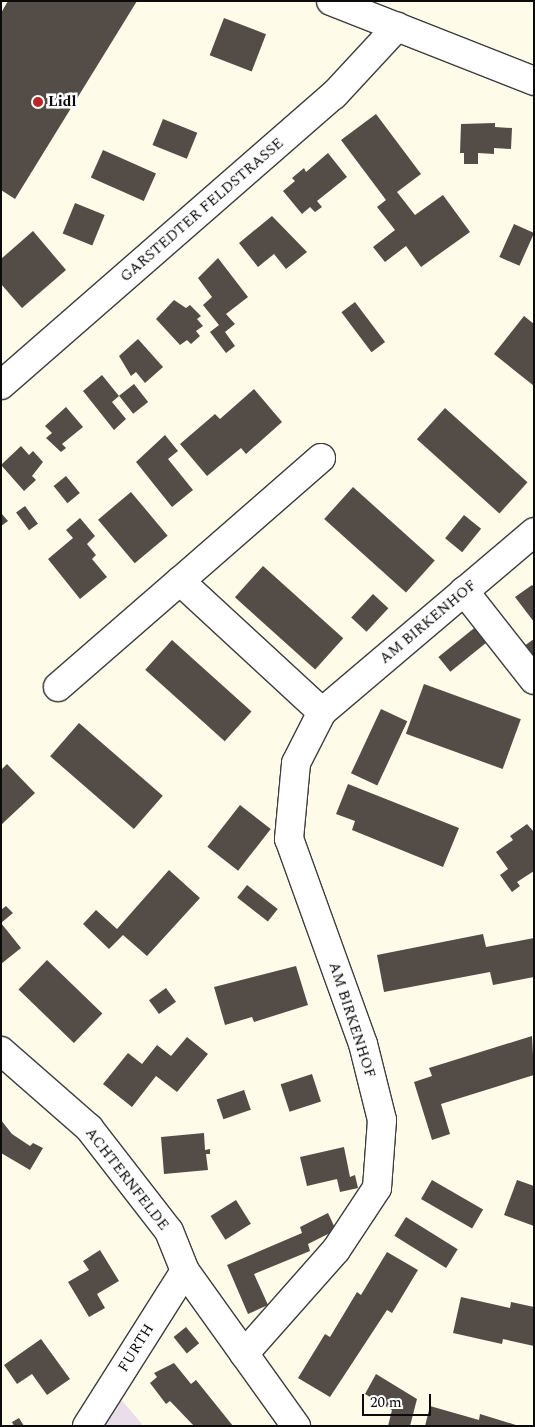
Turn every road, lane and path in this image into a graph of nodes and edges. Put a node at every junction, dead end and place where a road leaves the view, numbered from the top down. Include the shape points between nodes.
1 (331, 1) edge
2 (397, 27) junction
3 (534, 80) edge
4 (1, 385) edge
5 (321, 458) dead end
6 (534, 532) edge
7 (180, 580) junction
8 (464, 591) junction
9 (534, 680) edge
10 (58, 687) dead end
11 (322, 712) junction
12 (1, 1051) edge
13 (185, 1270) junction
14 (244, 1354) junction
15 (87, 1426) edge
16 (296, 1426) edge

1 - 2 street
2 - 3 street
2 - 4 street, GARSTEDTER FELDSTRASSE via 334,95
5 - 7 street
6 - 8 street, AM BIRKENHOF
7 - 10 street
7 - 11 street
8 - 9 street
8 - 11 street, AM BIRKENHOF
11 - 14 street, AM BIRKENHOF via 296,763 289,839 363,1044 382,1120 377,1188 336,1250
12 - 13 street, ACHTERNFELDE via 89,1128 169,1232
13 - 14 street, ACHTERNFELDE
13 - 15 street, FURTH
14 - 16 street, ACHTERNFELDE

